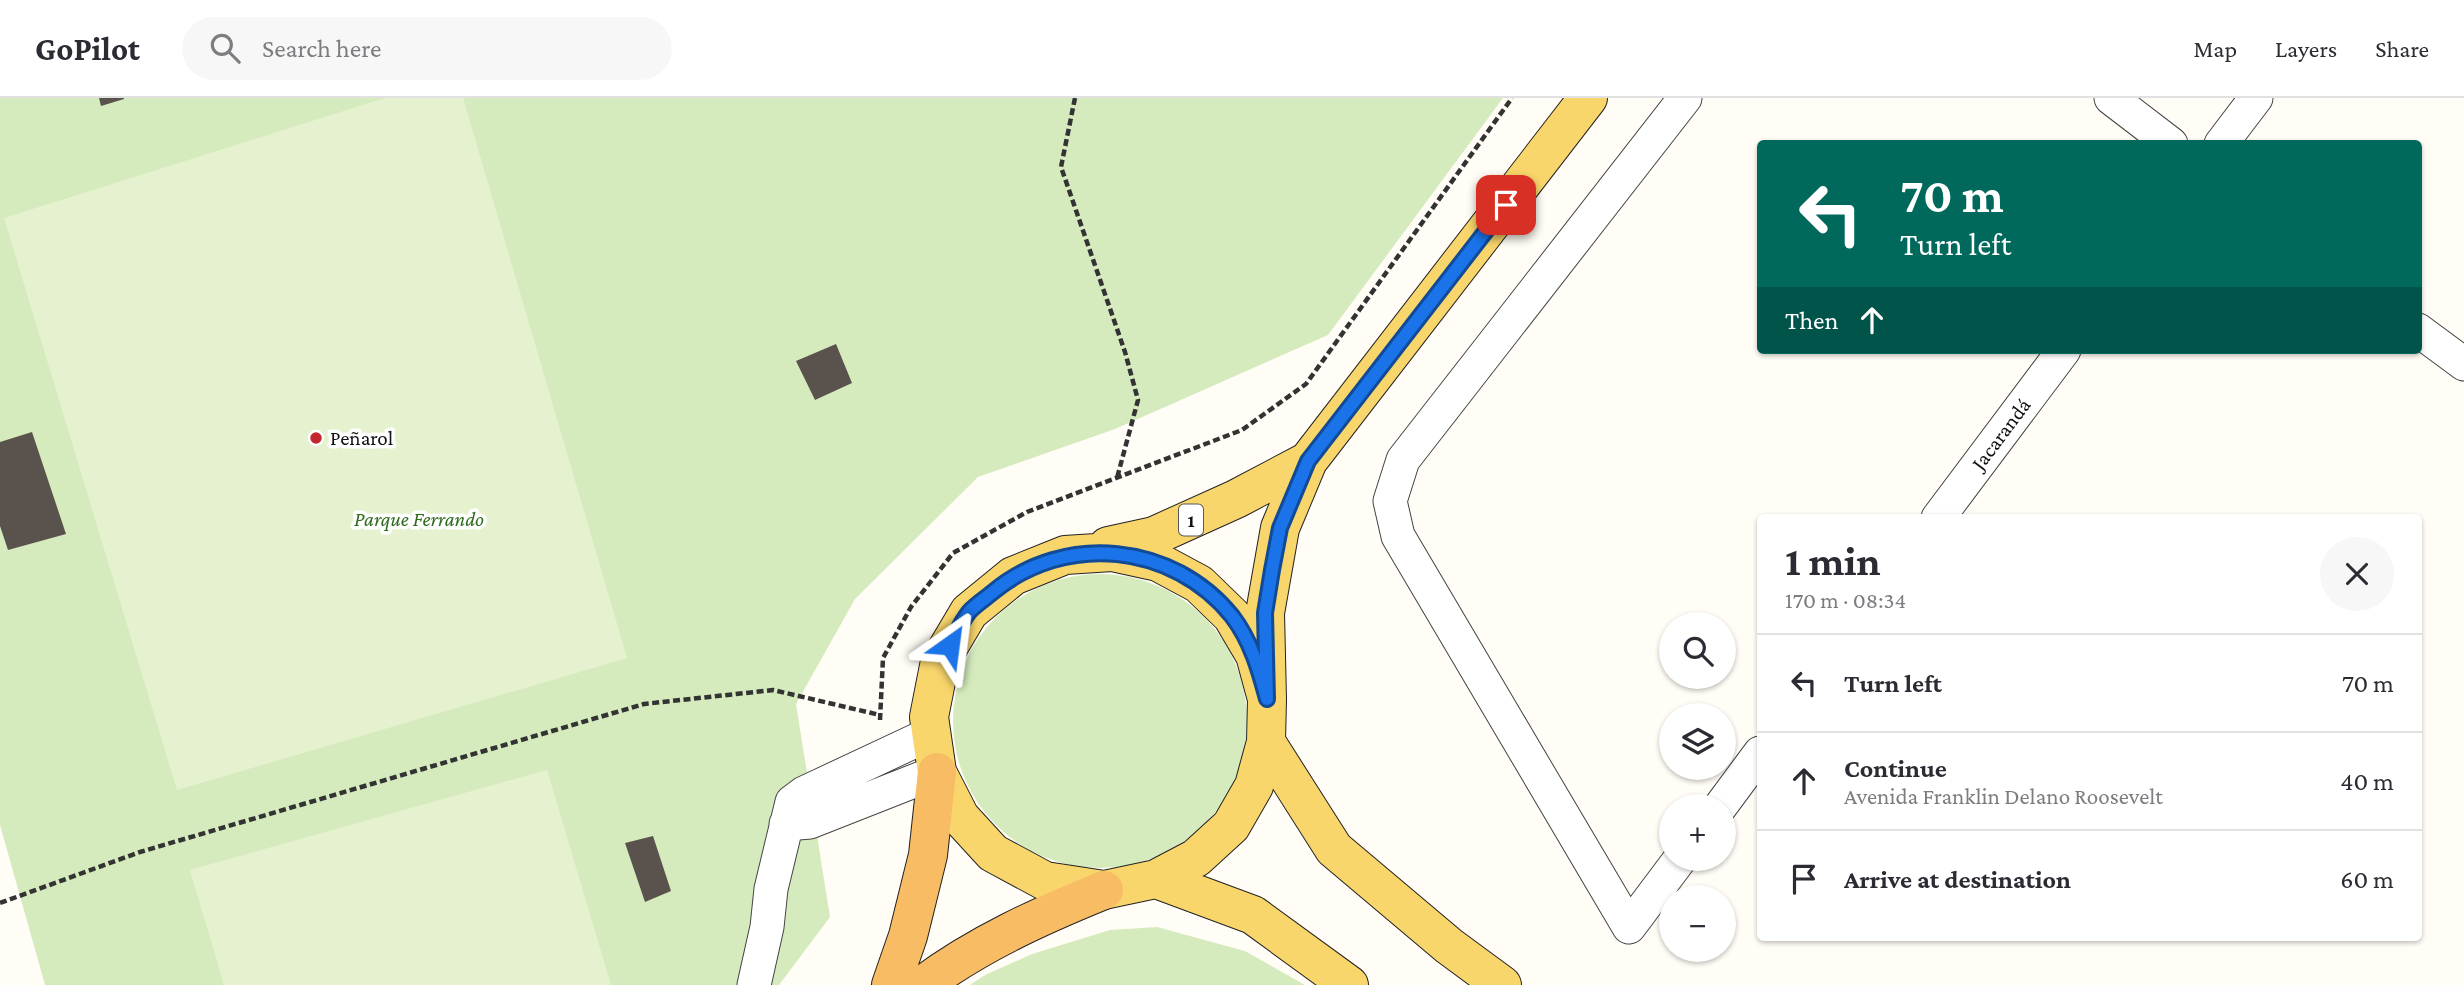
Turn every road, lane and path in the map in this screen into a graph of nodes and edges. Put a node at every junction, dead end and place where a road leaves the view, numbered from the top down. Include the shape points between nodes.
1 (1075, 98) edge
2 (1588, 98) edge
3 (1685, 98) edge
4 (2111, 98) edge
5 (2256, 98) edge
6 (2166, 140) edge
7 (2224, 140) edge
8 (2422, 333) edge
9 (2061, 354) edge
10 (2464, 364) edge
11 (1308, 461) junction
12 (1117, 478) dead end
13 (1941, 514) edge
14 (1065, 555) junction
15 (1267, 699) junction
16 (880, 715) dead end
17 (932, 733) junction
18 (1266, 742) junction
19 (1757, 756) edge
20 (937, 772) junction
21 (1729, 794) edge
22 (786, 824) junction
23 (1671, 871) edge
24 (1156, 879) junction
25 (1104, 890) junction
26 (0, 902) edge
27 (754, 985) edge
28 (891, 985) edge
29 (923, 985) edge
30 (1349, 985) edge
31 (1502, 985) edge

1 - 12 path via 1061,167 1138,400
2 - 11 main road, 1
3 - 23 street via 1402,460 1390,501 1398,536 1629,927
4 - 6 street
5 - 7 street
8 - 10 street
9 - 13 street, Jacarandá
11 - 14 main road, 1 via 1154,536
11 - 15 main road, 1 via 1280,528 1271,576 1265,613
14 - 15 main road, 1 via 1112,552 1158,562 1199,584 1232,616 1255,655
14 - 17 main road, 1 via 1013,576 969,612 940,661 929,717
15 - 18 main road, 1
16 - 26 path via 773,690 645,704 140,852
17 - 20 main road, 1
17 - 22 street via 804,793 792,802
18 - 24 main road, 1 via 1254,786 1231,826 1196,858
18 - 31 main road via 1334,849
19 - 21 street
20 - 22 street via 810,822
20 - 25 main road, 1 via 960,817 993,853 1045,881
20 - 28 highway, 1 via 928,855
22 - 27 street
24 - 25 main road, 1
24 - 30 main road via 1253,915
25 - 29 highway, 1 via 1024,923

